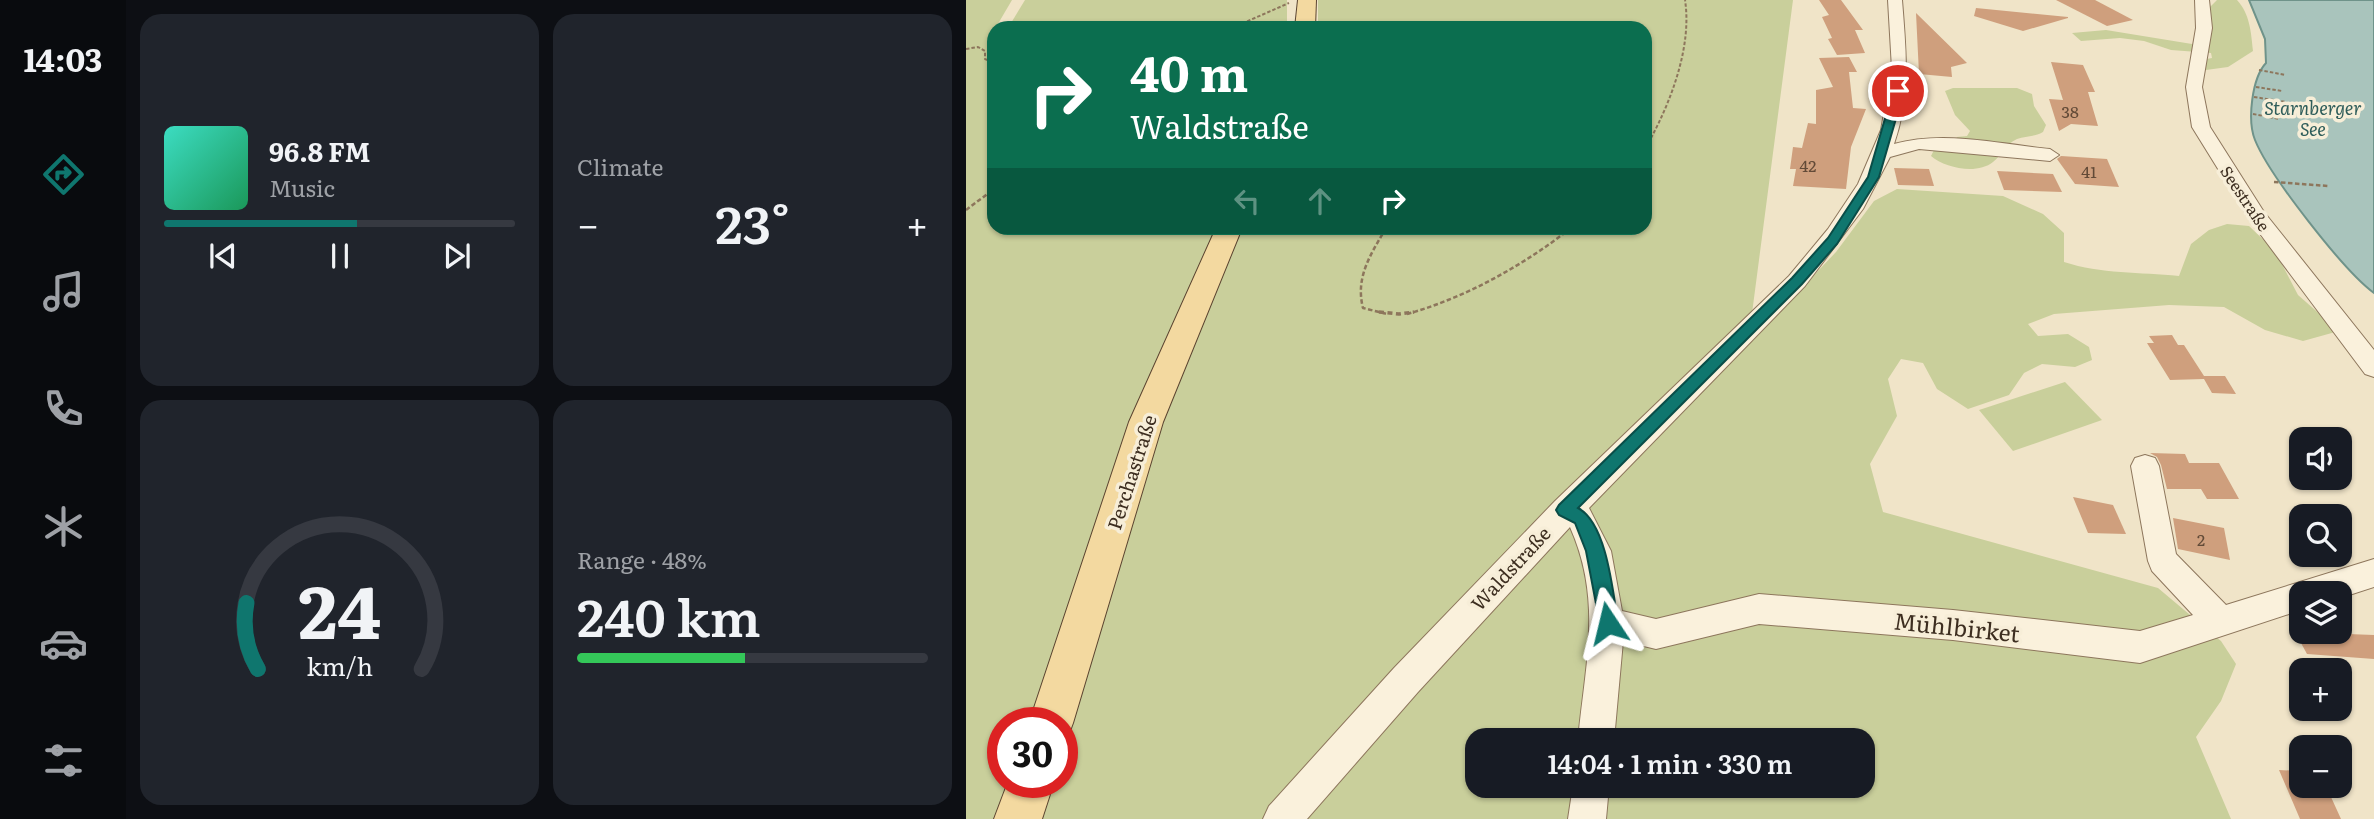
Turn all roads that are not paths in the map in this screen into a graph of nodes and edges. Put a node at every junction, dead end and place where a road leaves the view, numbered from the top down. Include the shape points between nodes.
1 (1895, 0) edge
2 (2202, 0) edge
3 (1299, 1) edge
4 (1303, 21) edge
5 (1881, 154) junction
6 (2050, 156) dead end
7 (1226, 235) edge
8 (2374, 368) edge
9 (2145, 466) dead end
10 (1565, 510) junction
11 (2374, 573) edge
12 (2349, 581) edge
13 (2289, 600) edge
14 (2221, 622) junction
15 (1608, 623) junction
16 (1056, 707) edge
17 (1597, 728) edge
18 (1025, 798) edge
19 (1590, 798) edge
20 (1018, 819) edge
21 (1282, 819) edge
22 (1587, 819) edge

1 - 5 street, Waldstraße via 1898,91
2 - 8 street, Seestraße via 2204,28 2194,87 2201,127 2256,215
3 - 4 main road
5 - 6 street via 1918,143
5 - 10 street, Waldstraße via 1861,200 1797,281
7 - 16 main road, Perchastraße via 1146,422
9 - 14 street via 2163,561
10 - 15 street via 1581,518 1596,551
10 - 21 street, Waldstraße via 1376,711
11 - 12 street
13 - 14 street, Mühlbirket
14 - 15 street, Mühlbirket via 2140,647 1759,609 1656,634
15 - 17 street
18 - 20 main road
19 - 22 street

